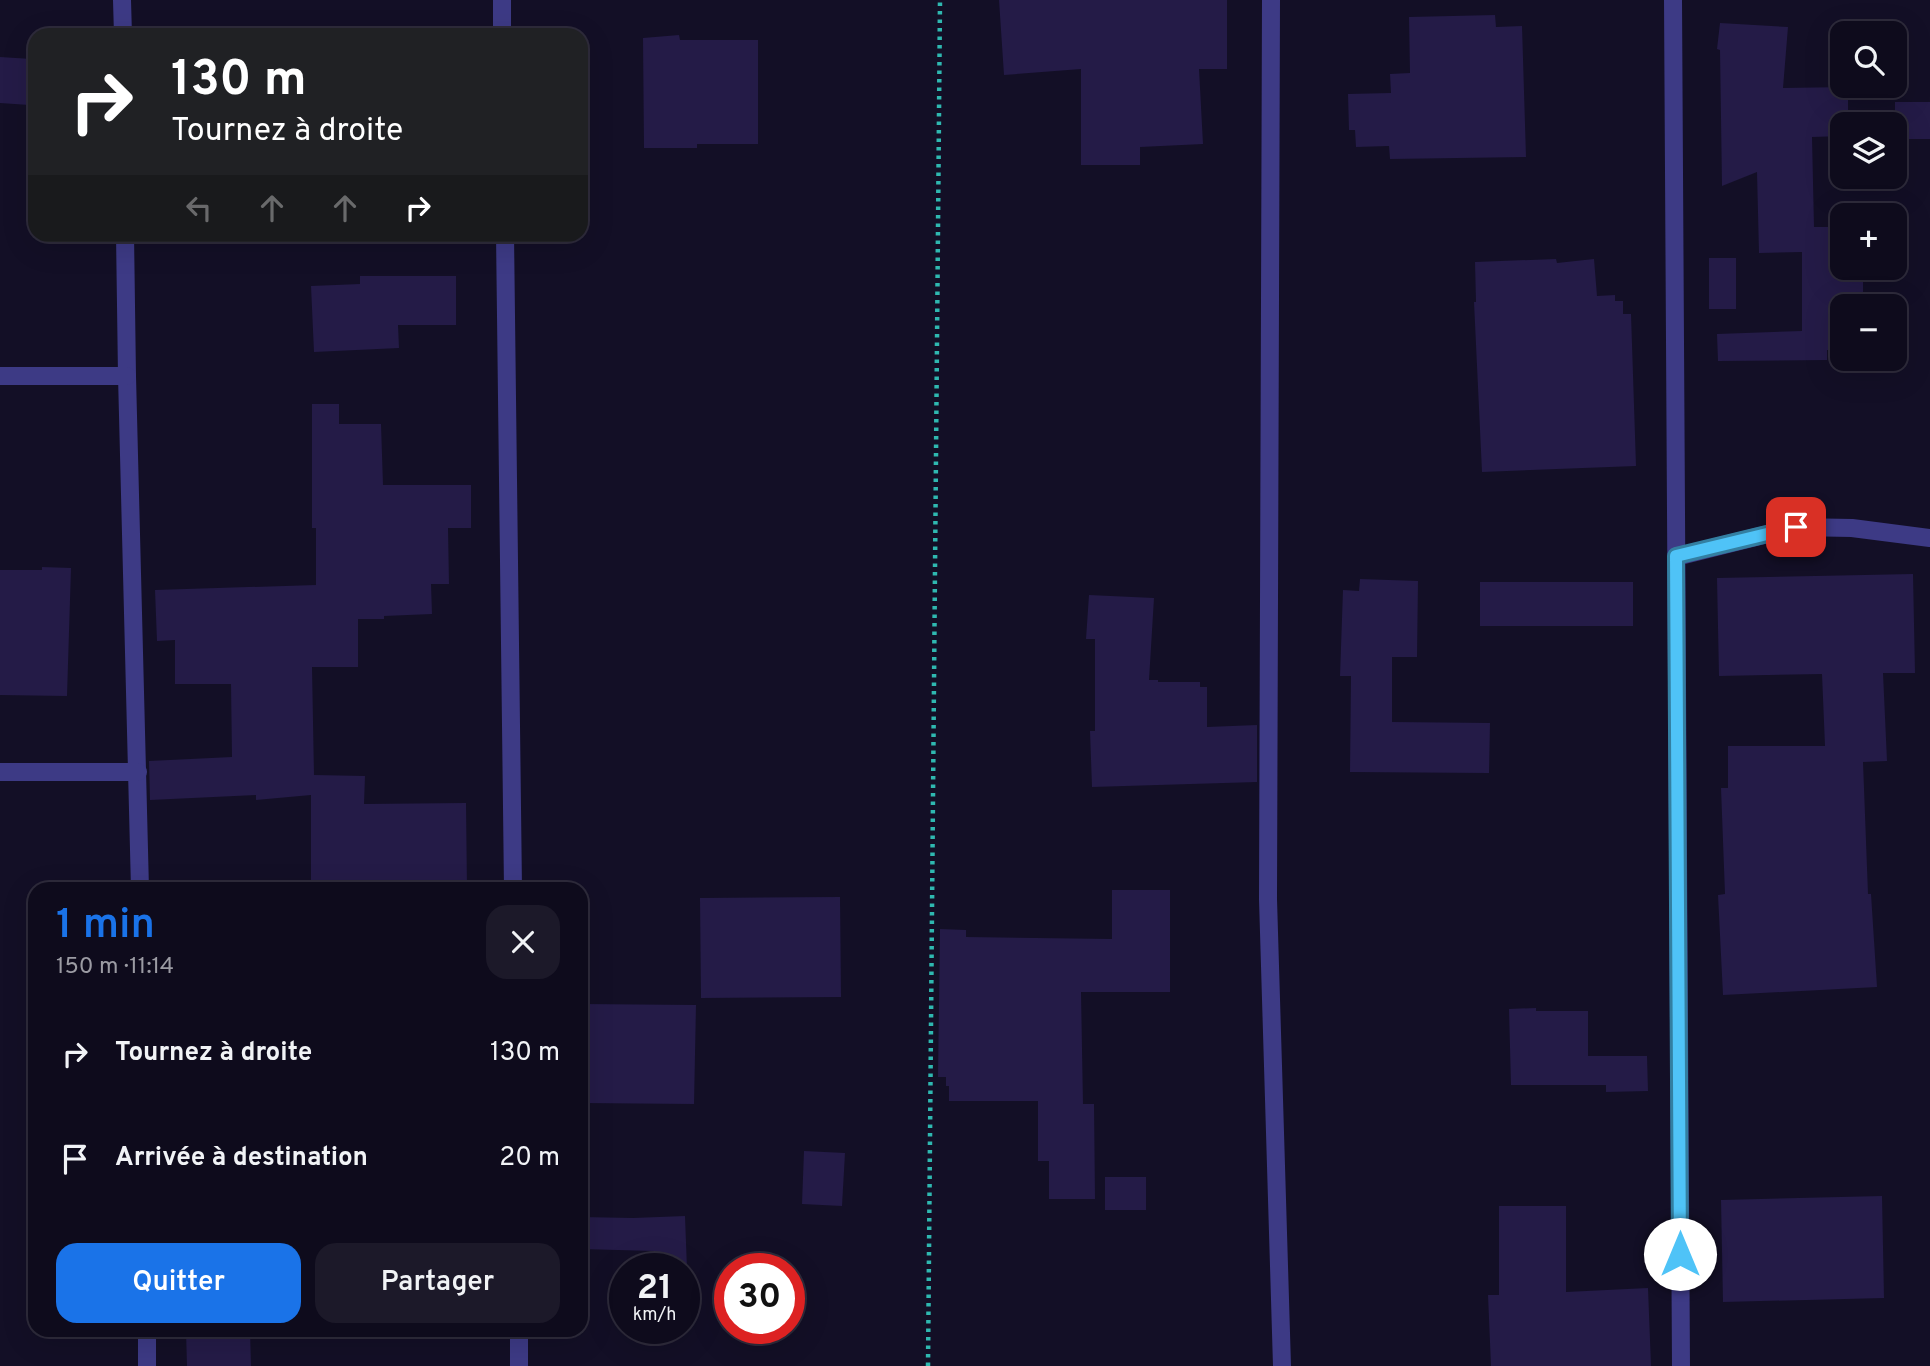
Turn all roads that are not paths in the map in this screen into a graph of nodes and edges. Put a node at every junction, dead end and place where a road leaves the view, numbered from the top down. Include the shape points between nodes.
1 (122, 0) edge
2 (502, 0) edge
3 (1271, 0) edge
4 (1673, 0) edge
5 (123, 28) edge
6 (502, 28) edge
7 (125, 242) edge
8 (505, 242) edge
9 (0, 376) edge
10 (127, 376) junction
11 (1930, 538) edge
12 (1676, 556) junction
13 (0, 772) edge
14 (138, 772) junction
15 (140, 882) edge
16 (513, 882) edge
17 (147, 1337) edge
18 (519, 1337) edge
19 (147, 1366) edge
20 (519, 1366) edge
21 (1282, 1366) edge
22 (1681, 1366) edge

1 - 5 street
2 - 6 street
3 - 21 street via 1268,899
4 - 12 street
7 - 10 street
8 - 16 street
9 - 10 street
10 - 14 street
11 - 12 street via 1852,528 1796,527
12 - 22 street
13 - 14 street
14 - 15 street
17 - 19 street
18 - 20 street

